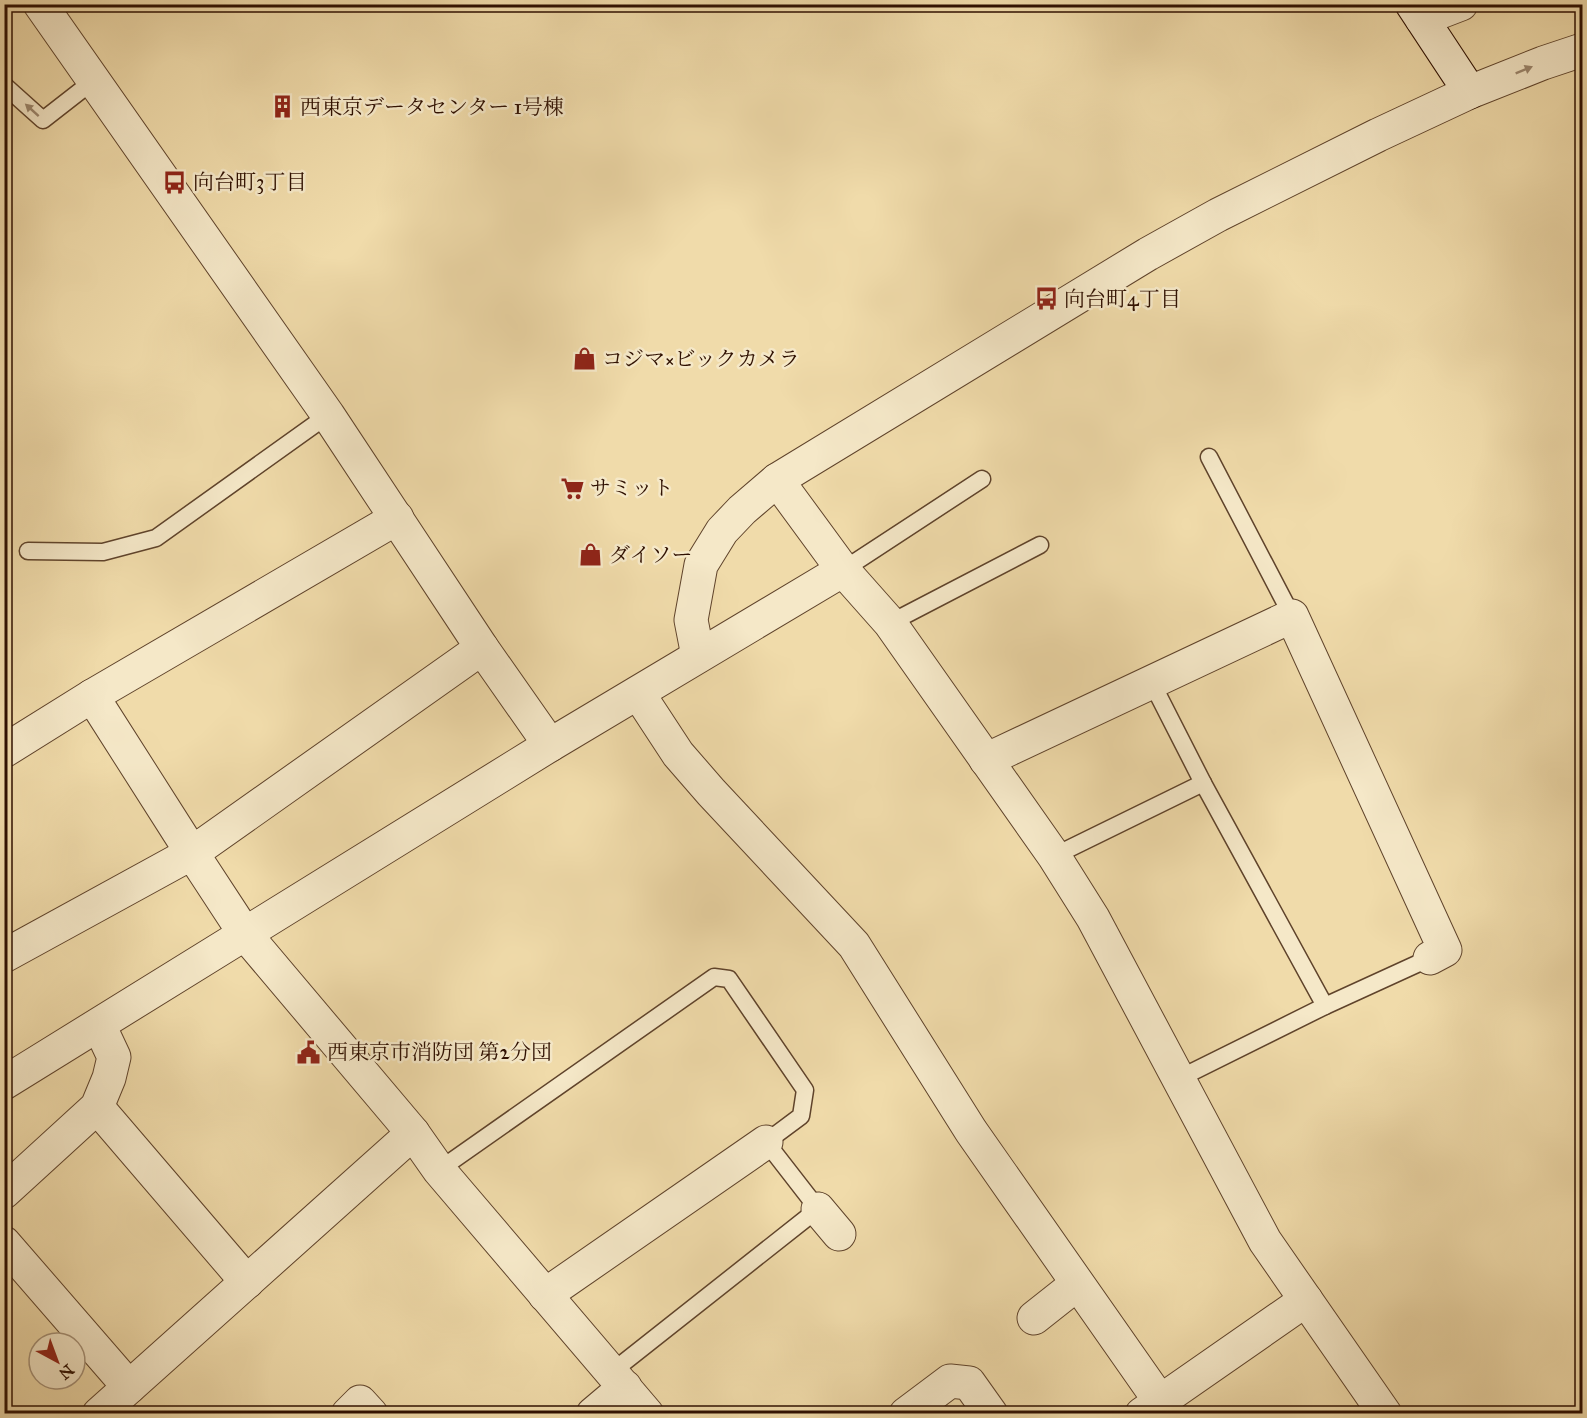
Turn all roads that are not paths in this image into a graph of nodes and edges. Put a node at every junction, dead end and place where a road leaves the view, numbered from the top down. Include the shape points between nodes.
1 (40, 4) edge
2 (1461, 4) edge
3 (1417, 12) edge
4 (1582, 50) edge
5 (93, 81) junction
6 (4, 85) edge
7 (1470, 92) junction
8 (328, 415) junction
9 (1209, 457) dead end
10 (982, 479) dead end
11 (777, 480) junction
12 (397, 518) junction
13 (1040, 545) dead end
14 (28, 551) dead end
15 (843, 570) junction
16 (1292, 616) junction
17 (890, 623) junction
18 (482, 648) junction
19 (698, 656) junction
20 (1152, 682) junction
21 (638, 693) junction
22 (92, 696) junction
23 (550, 745) junction
24 (4, 751) edge
25 (986, 760) junction
26 (1203, 783) junction
27 (192, 853) junction
28 (1054, 856) junction
29 (245, 934) junction
30 (4, 956) edge
31 (1430, 958) joint
32 (1325, 1006) junction
33 (99, 1024) junction
34 (1178, 1079) junction
35 (4, 1083) edge
36 (97, 1107) junction
37 (412, 1133) junction
38 (766, 1142) junction
39 (439, 1170) junction
40 (4, 1192) edge
41 (818, 1209) junction
42 (839, 1234) dead end
43 (4, 1243) edge
44 (247, 1281) junction
45 (1077, 1284) junction
46 (545, 1295) junction
47 (1306, 1300) junction
48 (1034, 1318) dead end
49 (619, 1379) junction
50 (129, 1387) junction
51 (1151, 1407) edge
52 (99, 1413) edge
53 (348, 1413) edge
54 (371, 1413) edge
55 (593, 1413) edge
56 (647, 1413) edge
57 (906, 1413) edge
58 (991, 1413) edge
59 (1385, 1413) edge

1 - 5 street
2 - 3 street
3 - 7 street
7 -> 4 street
5 -> 6 lane via 43,120
5 - 8 street
7 - 11 street via 1208,220
8 - 12 street
8 - 14 lane via 156,538 103,552
9 - 16 lane
10 - 15 lane
11 - 15 street
11 - 19 street via 722,531 701,565 691,620
12 - 18 street
12 - 22 street
13 - 17 lane
15 - 17 street
15 - 19 street
16 - 20 street
16 - 31 street via 1445,950
17 - 25 street
18 - 23 street
18 - 27 street
19 - 21 street
20 - 25 street
20 - 26 lane
21 - 23 street
21 - 45 street via 678,754 854,945 971,1131
22 - 24 street
22 - 27 street
23 - 29 street
25 - 28 street
26 - 28 lane
26 - 32 lane
27 - 29 street
27 - 30 street
28 - 34 street via 1093,918
29 - 33 street
29 - 37 street
31 - 32 lane
32 - 34 lane
33 - 35 street
33 - 36 street via 114,1057
34 - 47 street via 1265,1241
36 - 40 street
36 - 44 street
37 - 39 street
37 - 44 street
38 - 39 lane via 801,1116 806,1090 729,979 714,977
38 - 41 lane
38 - 46 street
39 - 46 street
41 - 42 street
41 - 49 lane
43 - 50 street
44 - 50 street
45 - 48 street
45 - 51 street
46 - 49 street
47 - 51 street
47 - 59 street
49 - 55 street
49 - 56 street
50 - 52 street
53 - 54 street via 360,1402
57 - 58 street via 950,1381 969,1383

